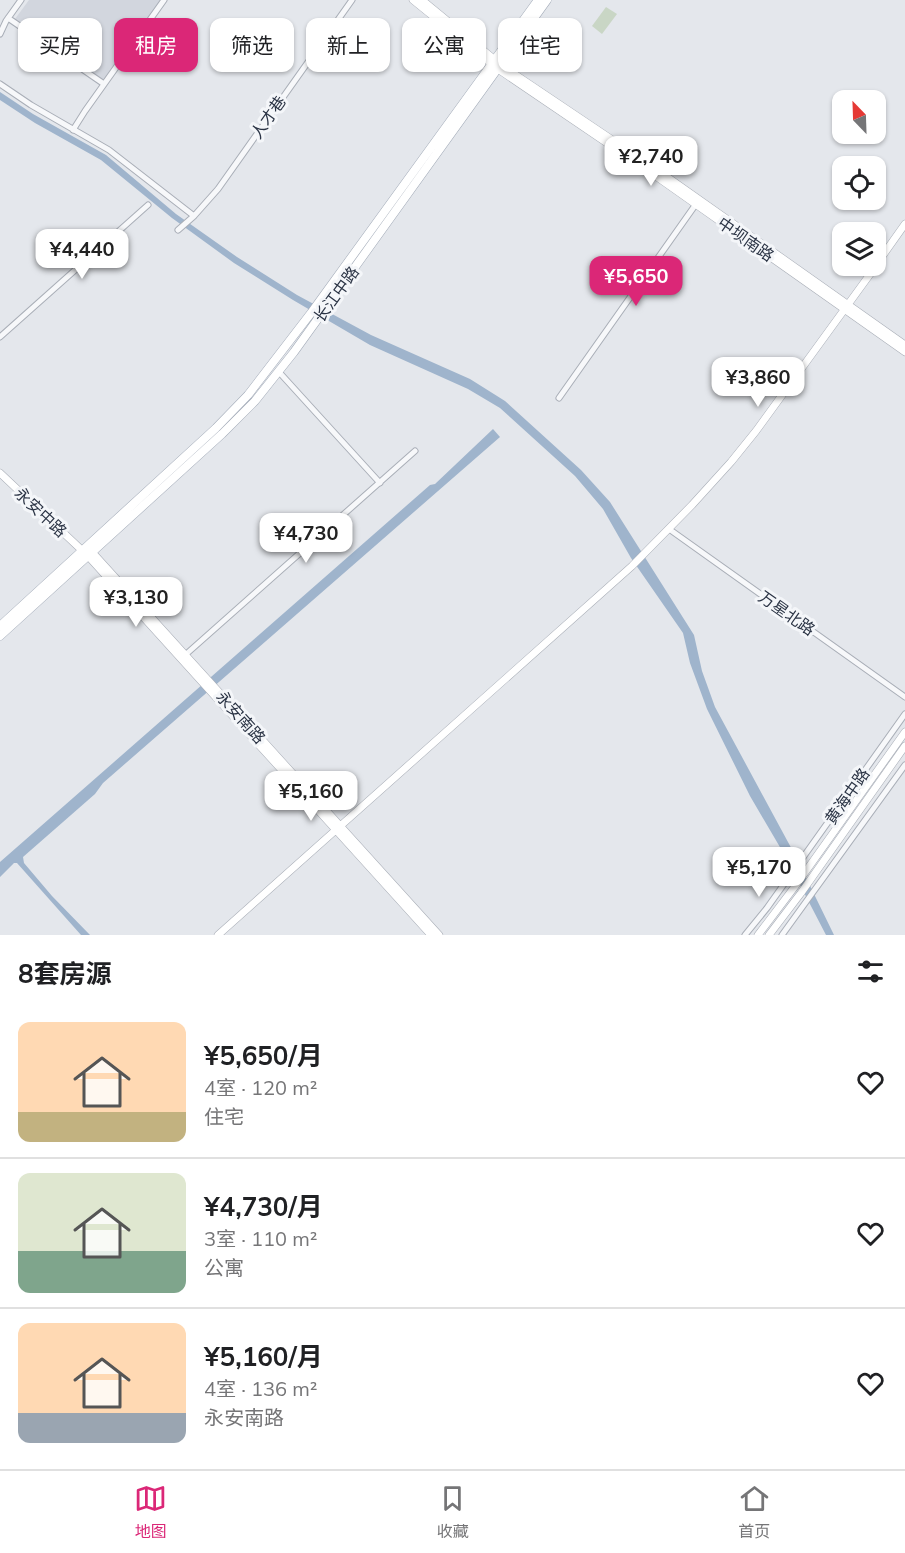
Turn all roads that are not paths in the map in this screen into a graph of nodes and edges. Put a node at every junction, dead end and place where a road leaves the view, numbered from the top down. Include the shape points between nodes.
1 (21, 0) edge
2 (164, 0) edge
3 (352, 0) edge
4 (413, 0) edge
5 (422, 0) edge
6 (538, 0) edge
7 (547, 0) edge
8 (8, 18) junction
9 (0, 34) edge
10 (496, 65) junction
11 (0, 84) edge
12 (104, 84) junction
13 (73, 130) junction
14 (696, 204) junction
15 (148, 205) dead end
16 (192, 217) junction
17 (905, 224) edge
18 (179, 229) dead end
19 (886, 251) edge
20 (868, 276) edge
21 (847, 307) junction
22 (315, 315) junction
23 (0, 337) edge
24 (905, 345) edge
25 (905, 352) edge
26 (279, 372) junction
27 (559, 398) dead end
28 (415, 451) dead end
29 (0, 473) edge
30 (380, 483) junction
31 (669, 529) junction
32 (88, 553) junction
33 (0, 626) edge
34 (0, 636) edge
35 (183, 657) junction
36 (905, 697) edge
37 (905, 714) edge
38 (905, 732) edge
39 (905, 746) edge
40 (880, 749) junction
41 (892, 757) junction
42 (905, 765) edge
43 (337, 828) junction
44 (822, 830) junction
45 (831, 837) junction
46 (816, 872) junction
47 (826, 876) junction
48 (767, 908) junction
49 (774, 915) junction
50 (784, 916) junction
51 (792, 922) junction
52 (218, 935) edge
53 (431, 935) edge
54 (440, 935) edge
55 (745, 935) edge
56 (758, 935) edge
57 (769, 935) edge
58 (782, 935) edge

1 - 8 street
2 - 12 street
3 - 16 street, 人才巷 via 218,189
4 - 10 street, 中坝南路
5 - 10 street, 中坝南路
6 - 10 main road, 长江中路
7 - 10 main road, 长江中路
8 - 9 street
8 - 12 street
10 - 14 street, 中坝南路
10 - 21 street, 中坝南路 via 663,174
10 - 22 main road, 长江中路 via 318,303
10 - 22 main road, 长江中路 via 327,307
11 - 13 street
12 - 13 street
13 - 16 street via 109,150
14 - 21 street, 中坝南路
14 - 27 street
15 - 23 street
16 - 18 street, 人才巷
17 - 19 street
20 - 21 street
21 - 24 street, 中坝南路
21 - 25 street, 中坝南路
21 - 31 street via 756,431
22 - 26 main road, 长江中路
22 - 32 main road, 长江中路 via 248,395
26 - 30 street
26 - 32 main road, 长江中路 via 222,434
28 - 30 street
29 - 32 street, 永安中路
30 - 35 street
31 - 36 street, 万星北路
31 - 43 street
32 - 33 main road
32 - 34 main road
32 - 35 street, 永安南路
35 - 43 street, 永安南路
37 - 40 street, 黄海中路
38 - 41 street, 黄海中路
39 - 41 street, 黄海中路
40 - 41 street
40 - 44 street, 黄海中路
41 - 42 street
41 - 45 street, 黄海中路
41 - 46 street, 黄海中路
42 - 47 street, 黄海中路
43 - 52 street
43 - 53 street, 永安南路
43 - 54 street, 永安南路
44 - 45 street
44 - 48 street, 黄海中路
45 - 49 street, 黄海中路
46 - 47 street
46 - 50 street, 黄海中路
47 - 51 street, 黄海中路
48 - 49 street
48 - 55 street, 黄海中路
49 - 56 street, 黄海中路
50 - 51 street
50 - 57 street, 黄海中路
51 - 58 street, 黄海中路

